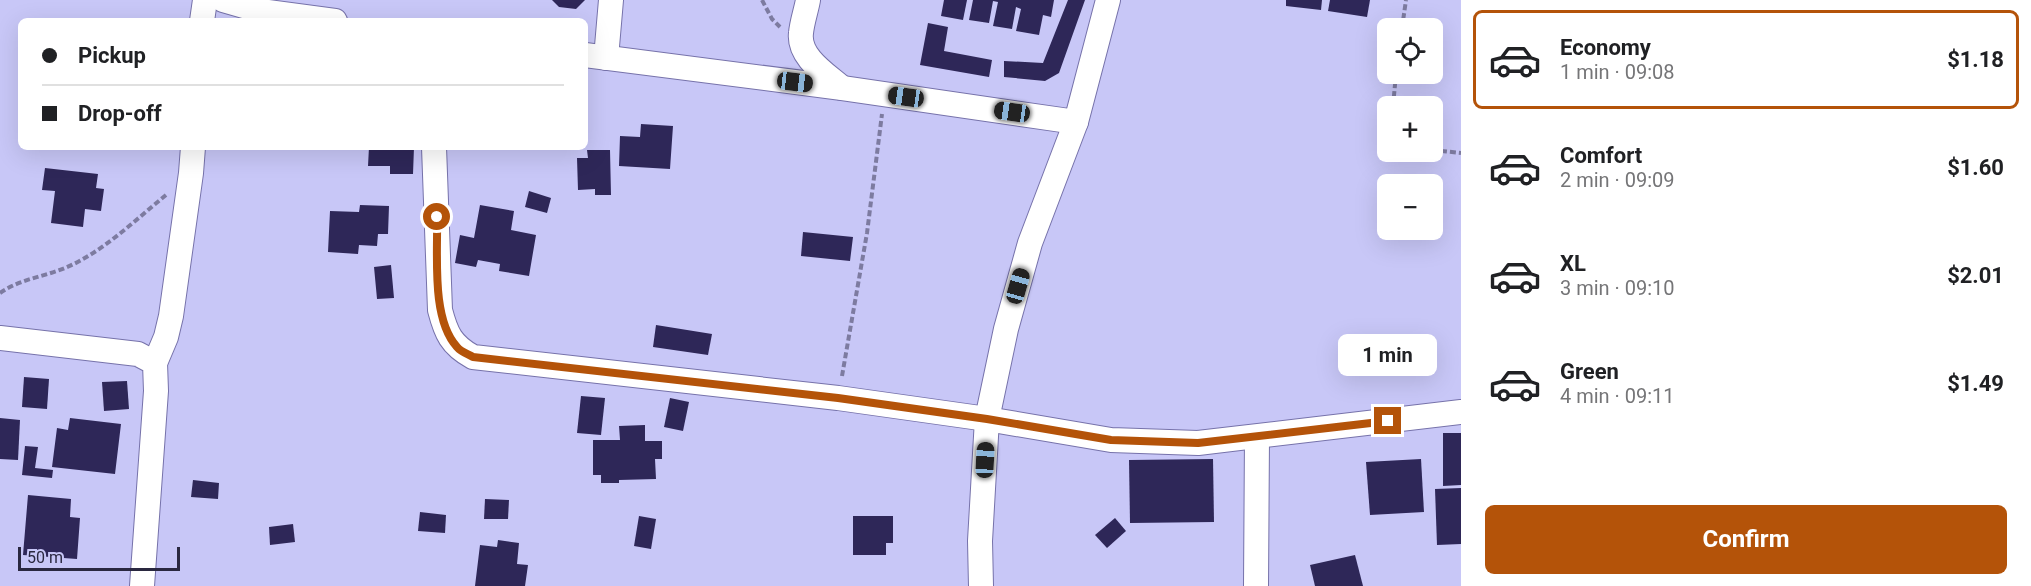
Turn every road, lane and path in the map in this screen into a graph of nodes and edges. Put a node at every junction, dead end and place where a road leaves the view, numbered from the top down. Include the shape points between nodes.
1 (205, 0) edge
2 (223, 0) edge
3 (611, 0) edge
4 (808, 0) edge
5 (1108, 0) edge
6 (1406, 0) edge
7 (202, 18) edge
8 (313, 18) edge
9 (1403, 18) edge
10 (596, 56) edge
11 (842, 87) junction
12 (885, 94) junction
13 (1077, 122) junction
14 (193, 150) edge
15 (434, 150) edge
16 (1443, 151) edge
17 (1461, 153) edge
18 (192, 173) junction
19 (0, 293) edge
20 (0, 338) edge
21 (155, 363) junction
22 (838, 398) junction
23 (1461, 412) edge
24 (987, 419) junction
25 (1257, 437) junction
26 (142, 586) edge
27 (981, 586) edge
28 (1256, 586) edge

1 - 7 street
2 - 8 street via 261,11
3 - 10 street
4 - 11 street via 800,35 804,52
5 - 13 street
6 - 9 path
10 - 11 street
11 - 12 street
12 - 13 street
12 - 22 path via 867,233
13 - 24 street via 1030,243
14 - 18 street
15 - 22 street via 440,310 444,328 458,349 473,357
16 - 17 path
18 - 19 path via 104,246 63,269 12,284
18 - 21 street via 171,316
20 - 21 street via 138,354
21 - 26 street
22 - 24 street
23 - 25 street
24 - 25 street via 1111,440 1198,443
24 - 27 street
25 - 28 street

